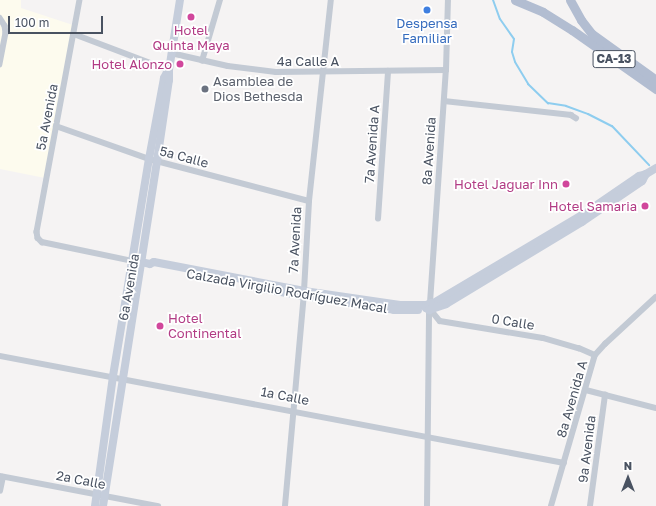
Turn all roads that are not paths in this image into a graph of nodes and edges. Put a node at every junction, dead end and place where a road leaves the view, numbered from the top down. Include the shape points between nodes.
1 (80, 0) edge
2 (180, 0) edge
3 (220, 0) edge
4 (331, 0) edge
5 (448, 0) edge
6 (515, 0) edge
7 (570, 0) edge
8 (0, 18) edge
9 (74, 34) junction
10 (172, 53) junction
11 (202, 61) junction
12 (0, 64) edge
13 (169, 70) junction
14 (446, 70) junction
15 (388, 71) junction
16 (324, 72) junction
17 (656, 80) edge
18 (656, 89) edge
19 (444, 101) junction
20 (576, 118) dead end
21 (56, 126) junction
22 (153, 160) junction
23 (656, 168) edge
24 (309, 201) junction
25 (378, 219) dead end
26 (38, 238) joint
27 (137, 262) junction
28 (303, 294) junction
29 (656, 297) edge
30 (430, 307) junction
31 (595, 355) junction
32 (0, 356) edge
33 (113, 376) junction
34 (122, 378) junction
35 (586, 390) junction
36 (605, 395) junction
37 (656, 408) edge
38 (292, 411) junction
39 (426, 436) junction
40 (564, 463) junction
41 (1, 476) edge
42 (0, 491) edge
43 (101, 496) junction
44 (95, 506) edge
45 (103, 506) edge
46 (158, 506) edge
47 (285, 506) edge
48 (427, 506) edge
49 (552, 506) edge
50 (590, 506) edge

1 - 9 street, 5a Avenida
2 - 10 street, 6a Avenida
3 - 11 street
4 - 16 street, 7a Avenida
5 - 14 street, 8a Avenida
6 - 18 main road, CA-13 via 572,30
7 - 17 main road, CA-13 via 592,34
8 - 12 street via 6,33
9 - 13 street
9 - 21 street, 5a Avenida
10 - 11 street, 4a Calle A
10 - 13 street, 6a Avenida
11 - 16 street, 4a Calle A via 252,70
13 - 22 street, 6a Avenida
14 - 15 street, 4a Calle A
14 - 19 street, 8a Avenida
15 - 16 street, 4a Calle A
15 - 25 street, 7a Avenida A
16 - 24 street, 7a Avenida
19 - 20 street via 571,115
19 - 30 street, 8a Avenida
21 - 22 street, 5a Calle
21 - 26 street, 5a Avenida
22 - 24 street, 5a Calle
22 - 27 street, 6a Avenida
23 - 30 street, Calzada Virgilio Rodríguez Macal via 646,174 642,181 582,222 446,304
24 - 28 street, 7a Avenida
26 - 27 street, Calzada Virgilio Rodríguez Macal via 42,242
27 - 28 street, Calzada Virgilio Rodríguez Macal
27 - 33 street, 6a Avenida
27 - 34 street, 6a Avenida
28 - 30 street, Calzada Virgilio Rodríguez Macal
28 - 38 street, 7a Avenida
29 - 31 street, 8a Avenida A
30 - 31 street, 0 Calle via 440,321 543,338
30 - 39 street, 8a Avenida
31 - 35 street, 8a Avenida A
32 - 33 street, 1a Calle
33 - 34 street, 1a Calle
33 - 43 street, 6a Avenida
34 - 38 street, 1a Calle
34 - 43 street, 6a Avenida
35 - 36 street
35 - 40 street, 8a Avenida A
36 - 37 street
36 - 50 street, 9a Avenida
38 - 39 street, 1a Calle
38 - 47 street, 7a Avenida
39 - 40 street, 1a Calle
39 - 48 street, 8a Avenida
40 - 49 street, 8a Avenida A
41 - 42 street
41 - 43 street, 2a Calle
43 - 44 street, 6a Avenida
43 - 45 street, 6a Avenida
43 - 46 street, 2a Calle

